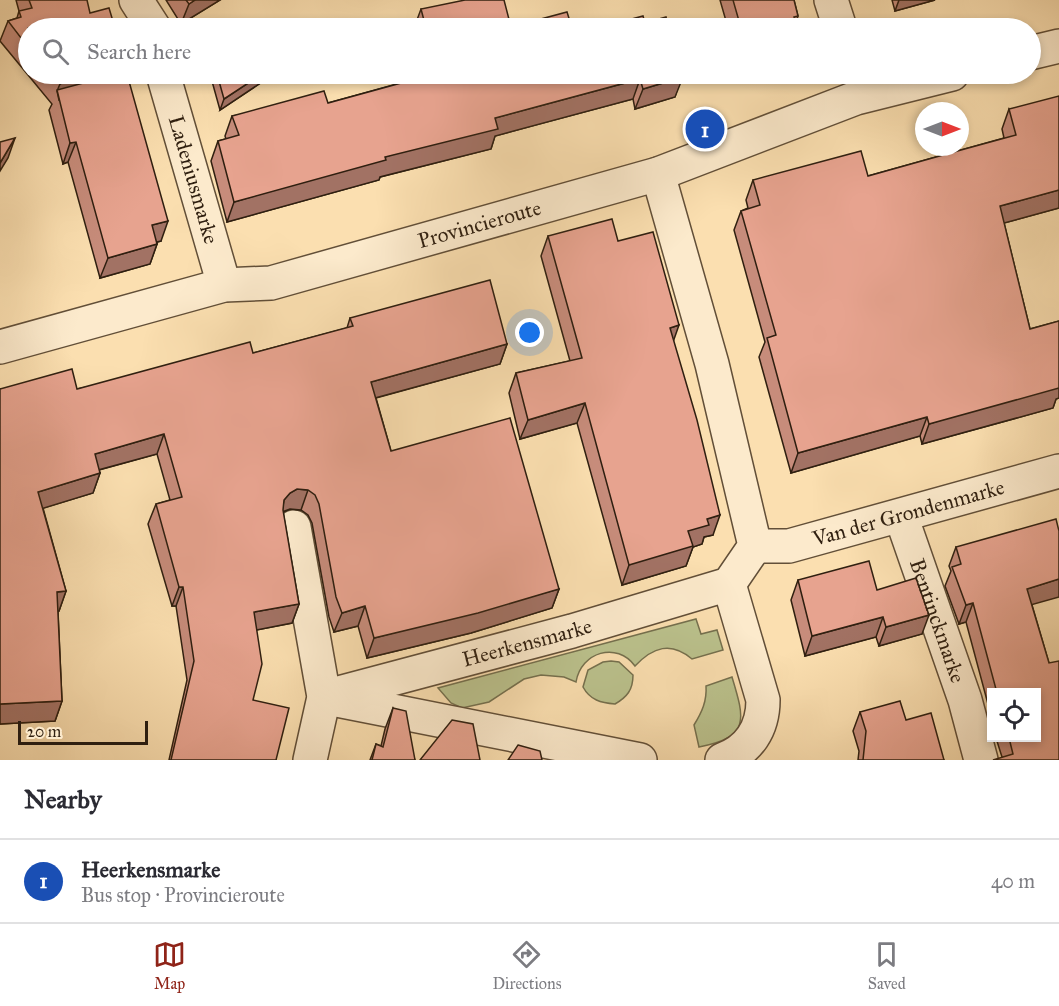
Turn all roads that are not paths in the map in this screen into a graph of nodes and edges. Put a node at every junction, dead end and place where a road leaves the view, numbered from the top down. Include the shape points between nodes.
1 (136, 0) edge
2 (831, 0) edge
3 (148, 18) edge
4 (837, 18) edge
5 (1059, 46) edge
6 (1041, 50) edge
7 (166, 84) edge
8 (870, 84) edge
9 (853, 86) edge
10 (658, 174) junction
11 (224, 285) junction
12 (0, 347) edge
13 (1059, 471) edge
14 (901, 516) junction
15 (294, 527) dead end
16 (755, 546) junction
17 (729, 584) junction
18 (324, 697) junction
19 (310, 760) edge
20 (640, 760) edge
21 (722, 760) edge
22 (981, 760) edge

1 - 3 street
2 - 4 street
5 - 6 street
7 - 11 street, Ladeniusmarke
8 - 9 street, Provincieroute
9 - 10 street, Provincieroute
10 - 11 street, Provincieroute via 270,284
10 - 16 street via 712,364
11 - 12 street, Provincieroute
13 - 14 street, Van der Grondenmarke
14 - 16 street, Van der Grondenmarke via 789,546
14 - 22 street, Bentinckmarke via 965,700
15 - 18 street
16 - 17 street
17 - 18 street, Heerkensmarke via 572,631
17 - 21 street via 763,700 763,714 752,741
18 - 19 street
18 - 20 street

